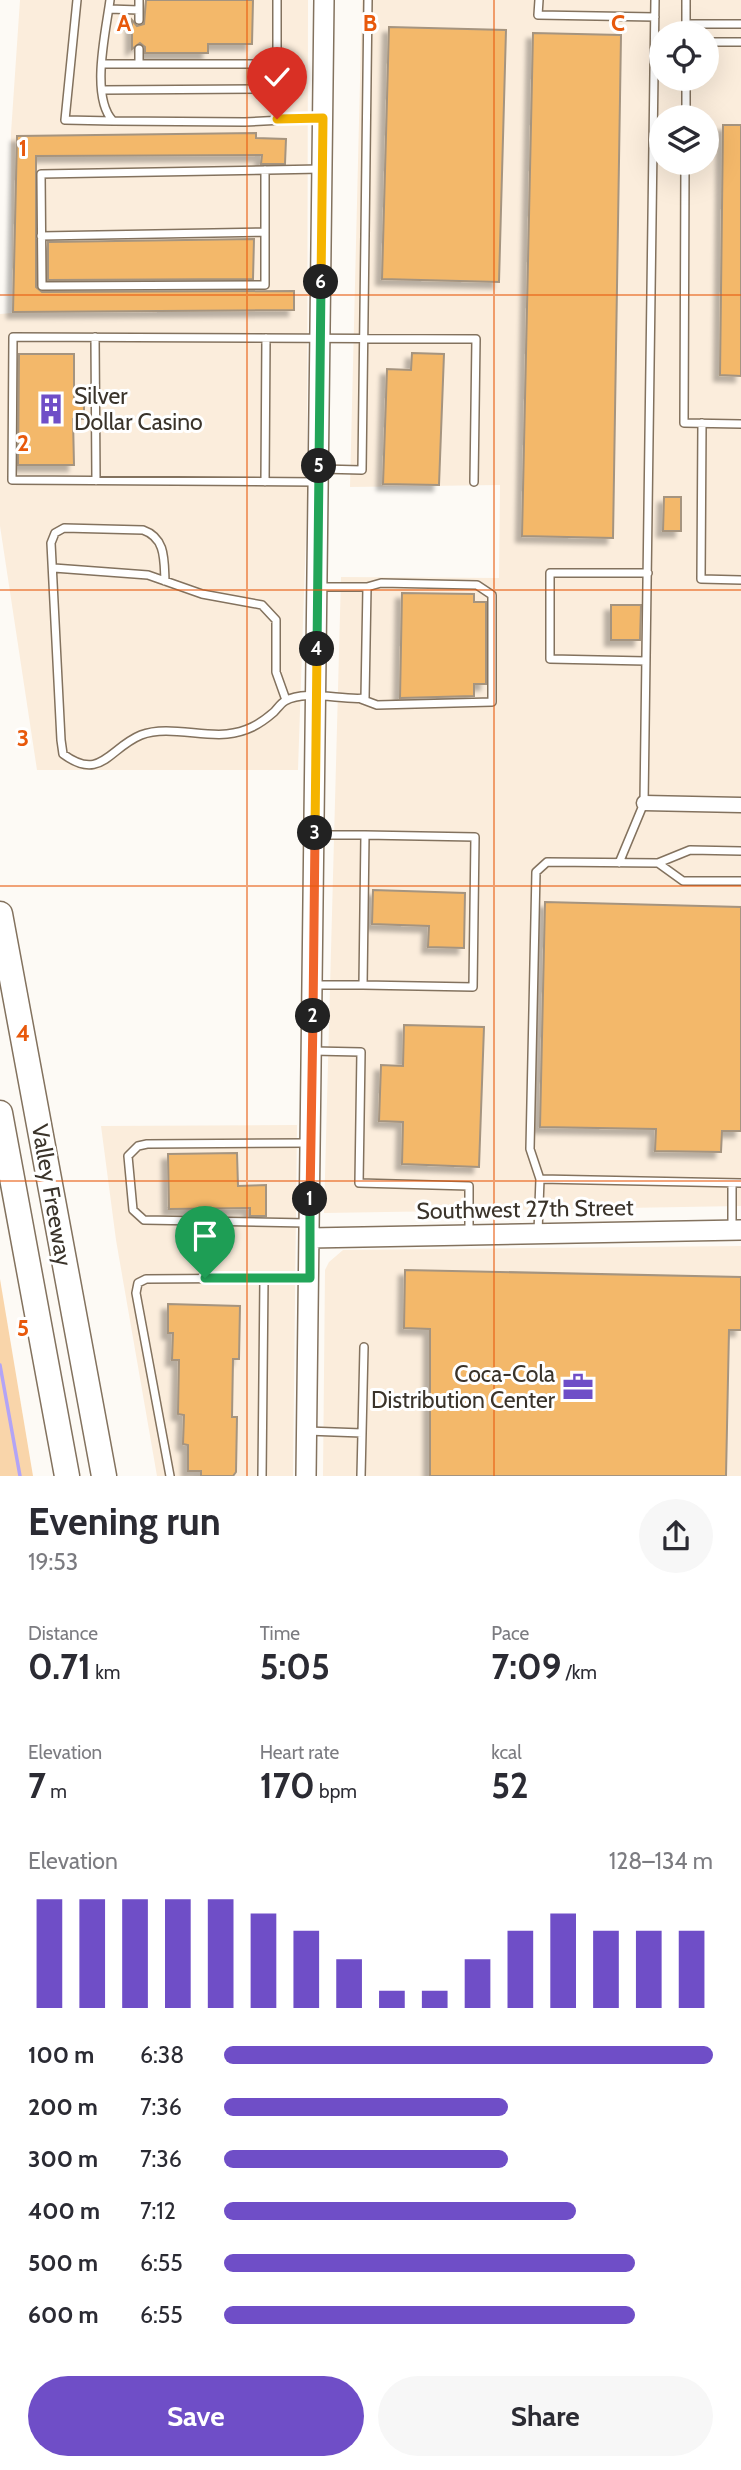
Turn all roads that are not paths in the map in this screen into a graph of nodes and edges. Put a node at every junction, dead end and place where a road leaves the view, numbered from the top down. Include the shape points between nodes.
1 (77, 0) edge
2 (110, 0) edge
3 (139, 0) edge
4 (277, 0) edge
5 (324, 0) edge
6 (368, 0) edge
7 (539, 0) edge
8 (655, 0) edge
9 (686, 0) edge
10 (109, 9) junction
11 (139, 10) junction
12 (655, 17) junction
13 (139, 20) dead end
14 (686, 21) edge
15 (719, 24) edge
16 (741, 24) edge
17 (719, 42) edge
18 (741, 42) edge
19 (139, 49) dead end
20 (102, 64) junction
21 (139, 64) junction
22 (277, 64) junction
23 (102, 89) junction
24 (277, 89) junction
25 (323, 118) junction
26 (277, 119) junction
27 (113, 121) junction
28 (322, 169) junction
29 (265, 170) junction
30 (685, 175) edge
31 (265, 232) junction
32 (41, 236) junction
33 (95, 337) junction
34 (267, 338) junction
35 (320, 338) junction
36 (363, 338) junction
37 (702, 424) junction
38 (741, 424) edge
39 (319, 476) junction
40 (96, 481) junction
41 (265, 482) junction
42 (474, 482) dead end
43 (54, 568) junction
44 (648, 573) junction
45 (741, 580) edge
46 (165, 581) junction
47 (317, 587) junction
48 (367, 587) junction
49 (646, 661) junction
50 (316, 696) junction
51 (361, 699) junction
52 (286, 700) junction
53 (645, 803) junction
54 (741, 805) edge
55 (315, 835) junction
56 (365, 835) junction
57 (741, 850) edge
58 (619, 863) junction
59 (658, 863) junction
60 (741, 881) edge
61 (0, 914) edge
62 (313, 985) junction
63 (363, 985) junction
64 (313, 1051) junction
65 (0, 1113) edge
66 (310, 1143) junction
67 (540, 1180) junction
68 (737, 1183) edge
69 (311, 1230) junction
70 (737, 1230) edge
71 (538, 1234) junction
72 (468, 1235) junction
73 (264, 1278) junction
74 (310, 1278) junction
75 (364, 1347) dead end
76 (307, 1431) junction
77 (362, 1433) junction
78 (67, 1476) edge
79 (104, 1476) edge
80 (170, 1476) edge
81 (262, 1476) edge
82 (306, 1476) edge
83 (361, 1476) edge

1 - 27 lane via 65,120
2 - 10 lane
3 - 11 lane
4 - 22 lane
5 - 25 street
6 - 36 lane
7 - 12 lane via 538,15
8 - 12 lane
9 - 14 lane
10 - 11 lane
10 - 20 lane
11 - 13 lane
12 - 44 lane
15 - 16 lane
17 - 18 lane
19 - 21 lane
20 - 21 lane
20 - 23 lane
21 - 22 lane
22 - 24 lane
23 - 24 lane
23 - 27 lane via 103,106
24 - 26 lane
25 - 26 lane
25 - 28 street
26 - 27 lane
28 - 29 lane
28 - 35 street
29 - 31 lane
29 - 32 lane via 41,174
30 - 37 lane via 684,424
31 - 32 lane
31 - 32 lane via 265,285 42,286
33 - 34 lane
33 - 40 lane
33 - 40 lane via 13,337 12,480
34 - 35 lane
34 - 41 lane
35 - 36 lane
35 - 39 street
36 - 39 lane via 362,470
36 - 42 lane via 476,339
37 - 38 lane
37 - 45 lane via 701,579
39 - 41 lane
39 - 47 street
40 - 41 lane
43 - 46 lane via 148,575
43 - 46 lane via 51,543 55,533 64,528 143,530 159,541
43 - 52 lane via 61,740 63,754 78,765 94,765 109,758 145,733 204,731 223,735 250,730
44 - 49 lane
44 - 49 lane via 550,573 550,659
46 - 52 lane via 269,610 276,620 276,672
47 - 48 lane
47 - 50 street
48 - 51 lane via 367,693
48 - 51 lane via 381,583 469,584 487,591 494,601 492,702 377,705
49 - 53 lane
50 - 51 lane
50 - 52 lane
50 - 55 street
53 - 54 street
53 - 58 lane
55 - 56 lane
55 - 62 street
56 - 63 lane
56 - 63 lane via 475,836 473,987
57 - 59 lane via 690,850
58 - 59 lane
58 - 67 lane via 547,862 536,872 530,1149
59 - 60 lane via 683,881
61 - 79 highway, Valley Freeway
62 - 63 lane
62 - 64 street
64 - 66 street
64 - 72 lane via 361,1052 359,1184 469,1186
65 - 78 highway, Valley Freeway
66 - 69 street
66 - 69 lane via 148,1143 128,1156 133,1210 144,1220
67 - 68 lane
67 - 71 lane
68 - 70 lane
69 - 72 street, Southwest 27th Street
69 - 74 street
70 - 71 street, Southwest 27th Street
71 - 72 street, Southwest 27th Street
73 - 74 lane
73 - 80 lane via 146,1279 138,1283 136,1293
73 - 81 lane
74 - 76 street
75 - 77 lane
76 - 77 lane
76 - 82 street
77 - 83 lane

